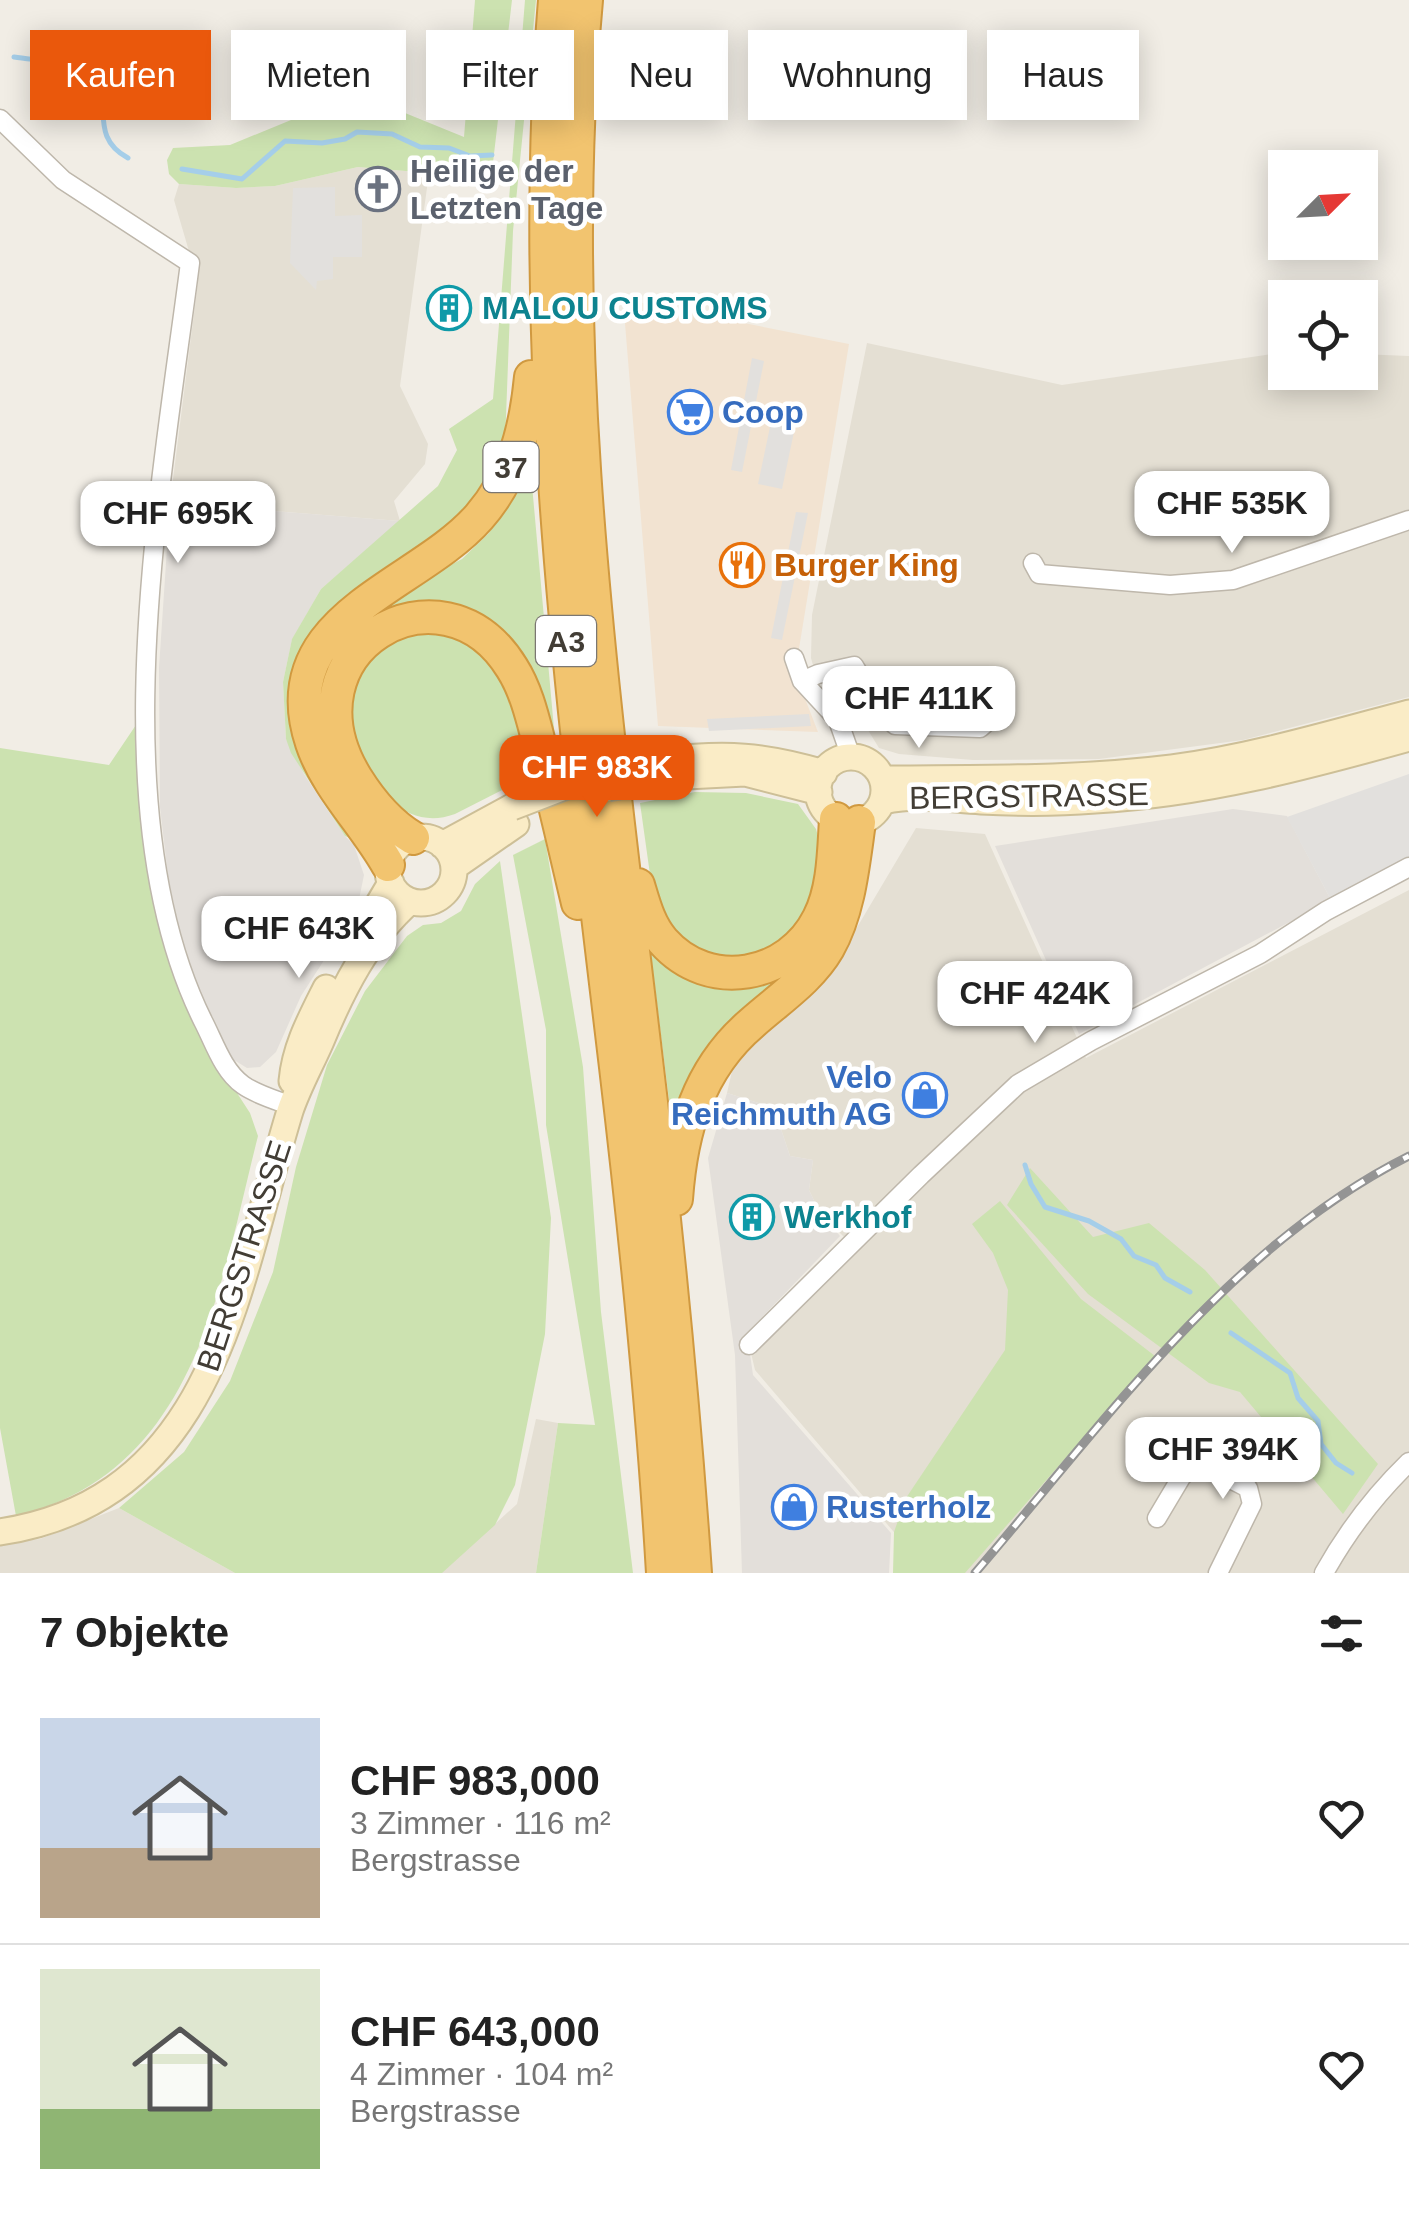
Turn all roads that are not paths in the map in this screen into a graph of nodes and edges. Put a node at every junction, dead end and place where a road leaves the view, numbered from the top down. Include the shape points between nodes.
1 (555, 0) edge
2 (586, 0) edge
3 (0, 119) edge
4 (545, 213) junction
5 (1409, 520) edge
6 (1033, 563) dead end
7 (794, 658) dead end
8 (802, 681) junction
9 (995, 692) dead end
10 (1409, 713) edge
11 (1409, 738) edge
12 (852, 757) junction
13 (850, 798) junction
14 (616, 817) junction
15 (436, 850) junction
16 (1409, 868) edge
17 (390, 874) junction
18 (410, 901) junction
19 (616, 1068) junction
20 (292, 1106) junction
21 (670, 1269) junction
22 (749, 1345) dead end
23 (1409, 1462) edge
24 (1157, 1518) dead end
25 (0, 1532) edge
26 (663, 1573) edge
27 (694, 1573) edge
28 (1218, 1573) edge
29 (1324, 1573) edge

1 - 4 highway, A3
2 - 14 highway, A3 via 576,197 579,399
3 - 20 street via 63,180 190,264 157,520 150,826 172,940 228,1072
4 - 17 highway, 37 via 529,401 509,472 456,540 344,617 310,670 306,710 317,758
4 - 19 highway, A3 via 552,472
5 - 6 street via 1233,580 1170,585 1076,578 1038,574
7 - 8 street
8 - 9 street via 854,666 894,725 980,728 995,715
8 - 12 street via 838,720
10 - 13 main road, BERGSTRASSE via 1172,768
11 - 13 main road, BERGSTRASSE via 1300,770 1179,792 1095,800
12 - 13 main road, BERGSTRASSE via 870,763
12 - 13 main road via 830,764
13 - 14 highway via 828,892 810,933 770,966 732,973 695,965 662,940
13 - 15 main road, BERGSTRASSE, bridge via 758,757 724,755 598,774
13 - 21 highway via 843,908 826,950 803,980 730,1044 697,1095 681,1150
14 - 21 highway, A3
15 - 17 main road, BERGSTRASSE via 394,851
15 - 18 main road, BERGSTRASSE via 450,885 438,899
15 - 19 highway via 388,820 354,774 337,735 334,704 343,671 366,640 403,621 434,618 483,636 523,691
16 - 22 street via 1018,1084
17 - 18 main road
17 - 20 main road, BERGSTRASSE via 306,1028 295,1058
18 - 20 main road, BERGSTRASSE via 392,917 335,1006
19 - 26 highway, A3
20 - 25 main road, BERGSTRASSE via 239,1292 197,1396 144,1464 118,1486 77,1511
21 - 27 highway, A3
23 - 29 street via 1349,1529
24 - 28 street via 1182,1476 1199,1464 1248,1488 1252,1504

